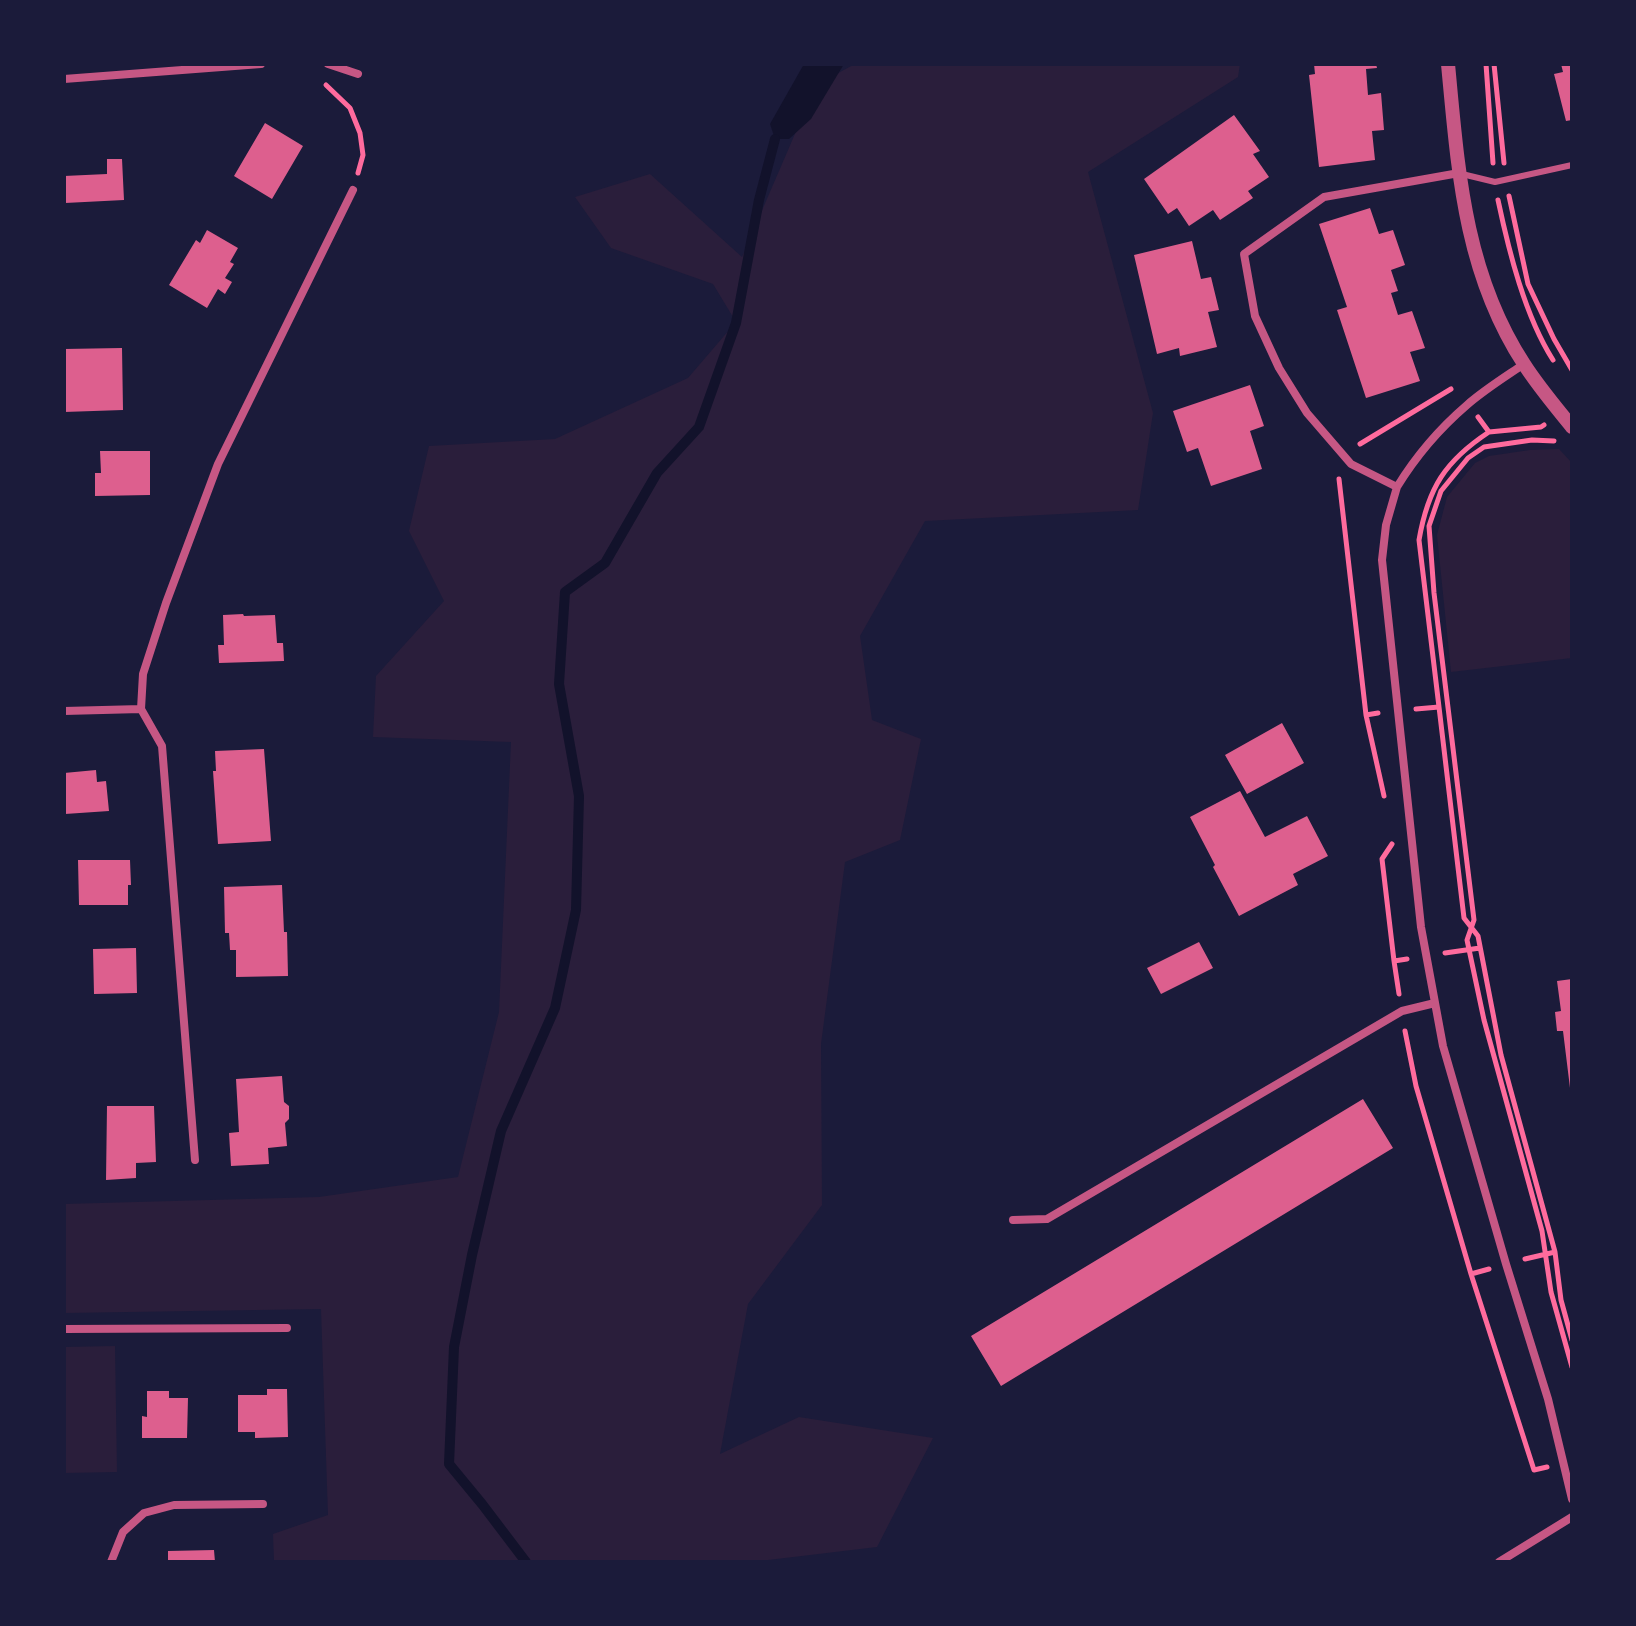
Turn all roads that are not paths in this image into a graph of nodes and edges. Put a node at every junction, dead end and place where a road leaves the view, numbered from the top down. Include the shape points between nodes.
1 (261, 64) edge
2 (328, 64) edge
3 (1448, 64) edge
4 (358, 74) dead end
5 (64, 79) edge
6 (1572, 165) edge
7 (1459, 173) junction
8 (353, 190) road end
9 (1524, 364) junction
10 (1568, 430) edge
11 (1397, 487) junction
12 (141, 709) junction
13 (64, 711) edge
14 (1435, 1003) junction
15 (195, 1160) dead end
16 (1013, 1220) dead end
17 (287, 1328) dead end
18 (64, 1329) edge
19 (1572, 1499) edge
20 (263, 1504) dead end
21 (1572, 1517) edge
22 (111, 1562) edge
23 (1499, 1562) edge

1 - 5 street
2 - 4 street
3 - 7 street
6 - 7 lane via 1495,182
7 - 9 street via 1481,273
7 - 11 street via 1324,197 1244,254 1255,316 1307,413 1351,464
8 - 12 street via 218,464 143,674
9 - 10 street
9 - 11 street via 1434,436
11 - 14 street via 1382,560 1421,927
12 - 13 street
12 - 15 street via 162,746
14 - 16 street via 1402,1011 1047,1219
14 - 19 street
17 - 18 street
20 - 22 street via 174,1505 144,1513 123,1532
21 - 23 street

